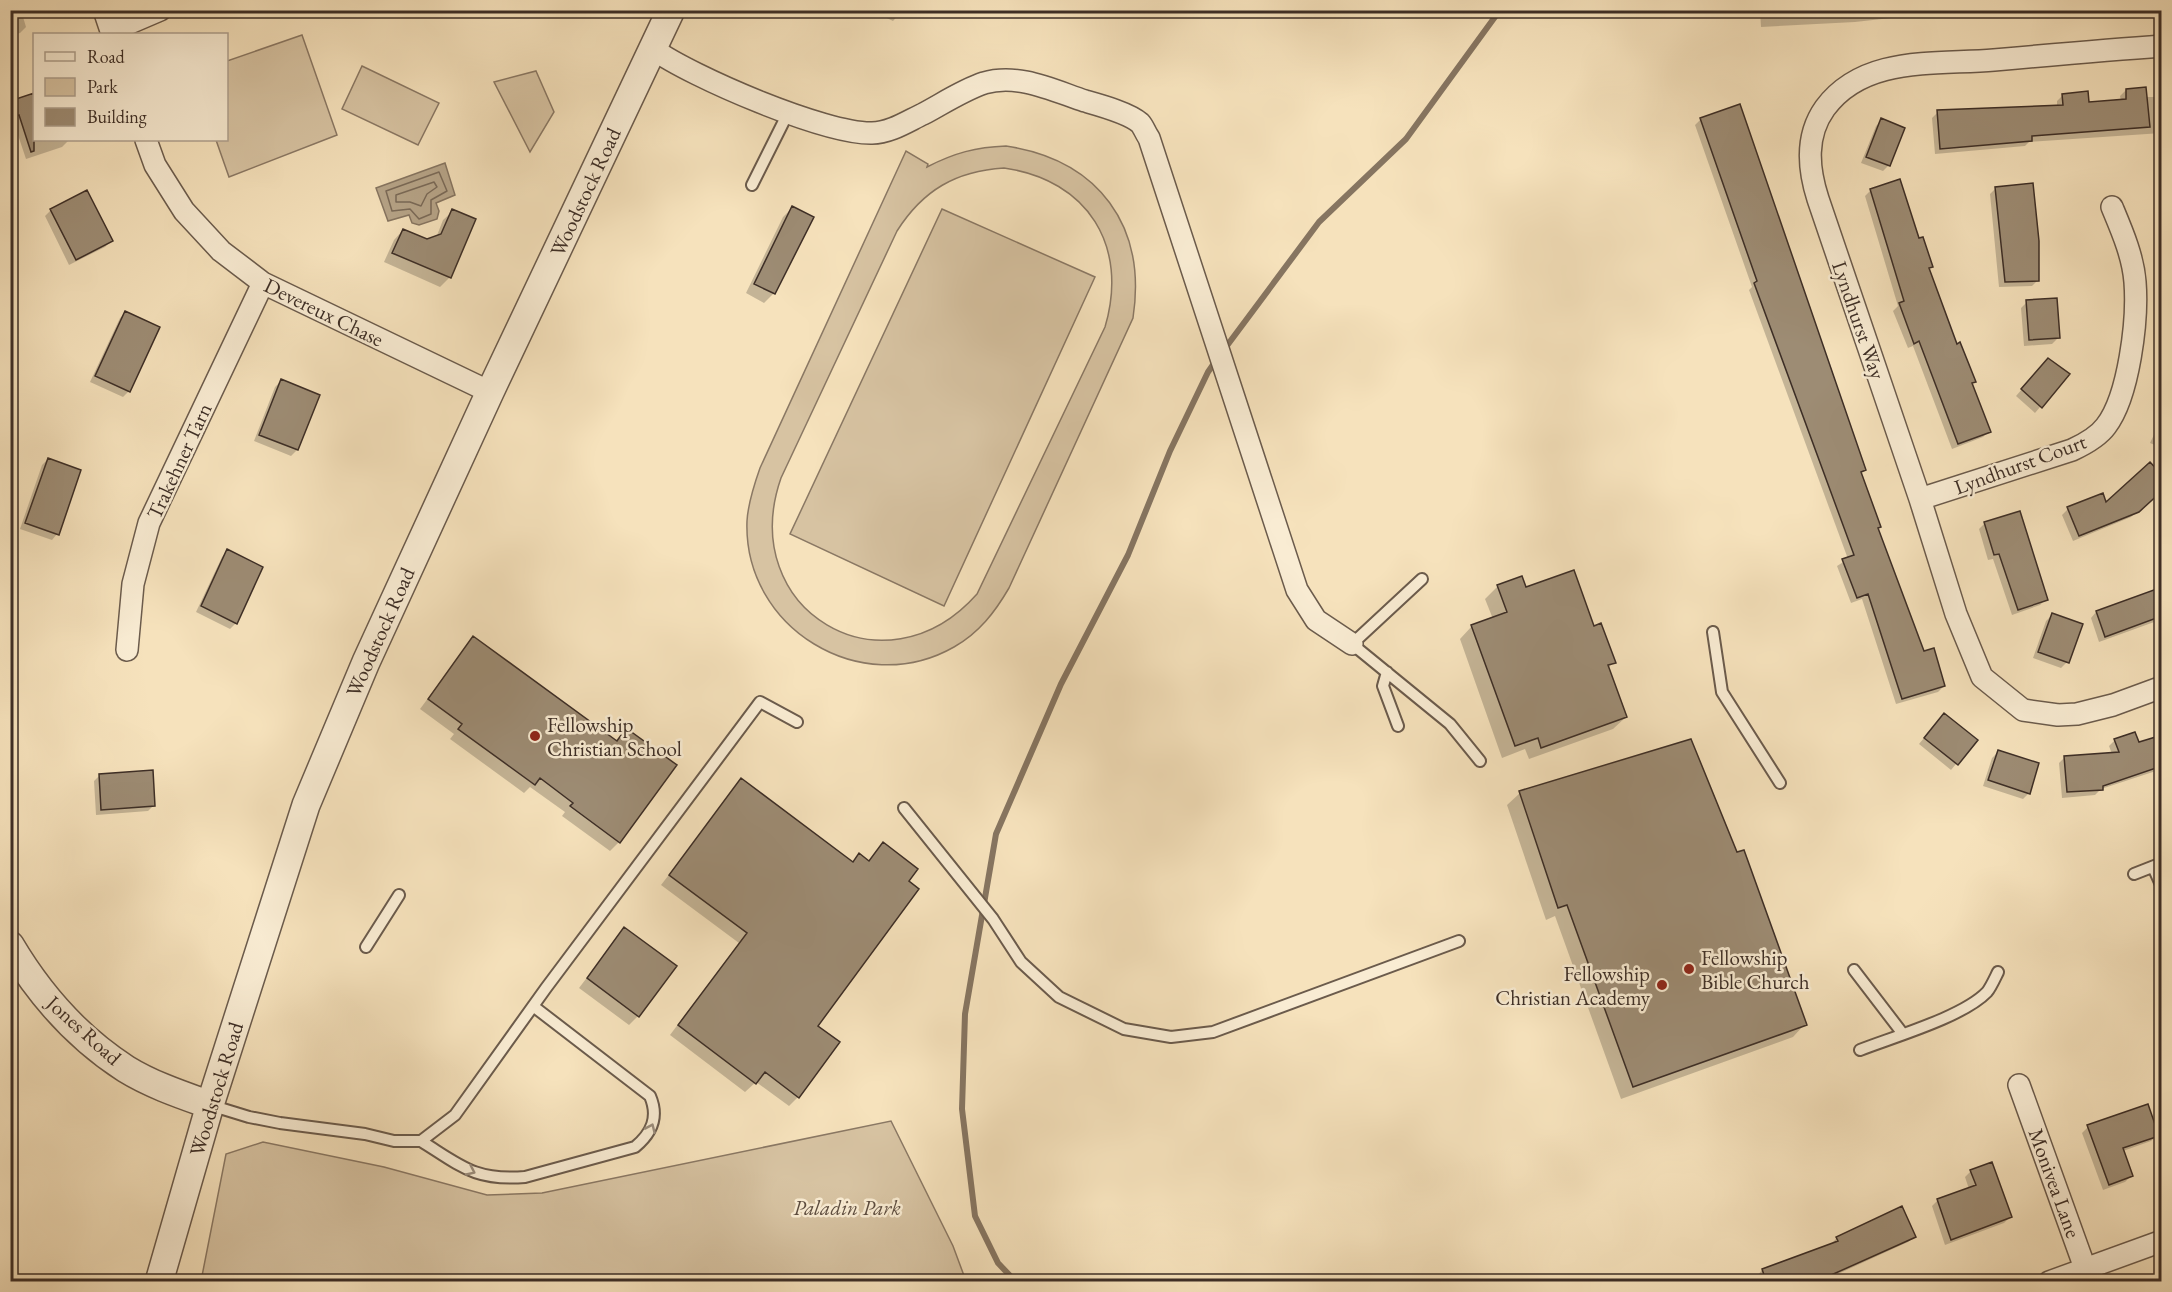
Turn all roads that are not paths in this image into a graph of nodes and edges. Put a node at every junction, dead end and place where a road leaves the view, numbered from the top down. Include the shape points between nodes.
1 (104, 10) edge
2 (160, 10) edge
3 (671, 10) edge
4 (111, 33) edge
5 (2162, 46) edge
6 (653, 49) junction
7 (789, 111) junction
8 (146, 141) edge
9 (752, 185) dead end
10 (2112, 207) dead end
11 (263, 283) junction
12 (490, 392) junction
13 (1920, 499) junction
14 (1422, 579) dead end
15 (1713, 632) dead end
16 (1352, 644) junction
17 (127, 650) dead end
18 (1387, 672) junction
19 (2162, 687) edge
20 (797, 722) dead end
21 (1398, 726) dead end
22 (1480, 761) dead end
23 (1780, 783) dead end
24 (904, 808) dead end
25 (2157, 865) edge
26 (2134, 874) dead end
27 (2162, 887) edge
28 (399, 895) dead end
29 (1459, 941) dead end
30 (10, 945) edge
31 (366, 946) dead end
32 (1854, 970) dead end
33 (1998, 972) dead end
34 (533, 1006) junction
35 (1903, 1034) junction
36 (1860, 1050) dead end
37 (2019, 1085) dead end
38 (210, 1105) junction
39 (421, 1141) junction
40 (2162, 1241) edge
41 (2087, 1275) edge
42 (159, 1281) edge
43 (2049, 1281) edge

1 - 4 street
2 - 4 street
3 - 6 street, Woodstock Road
5 - 13 street, Lyndhurst Way via 1886,69 1848,85 1819,117 1811,137 1811,176
6 - 7 street via 694,74
6 - 12 street, Woodstock Road
7 - 9 lane
7 - 16 street via 873,134 894,128 984,83 1010,80 1032,83 1139,122 1149,138 1297,590 1316,620
8 - 11 street, Devereux Chase via 155,165 184,211 221,251
10 - 13 street, Lyndhurst Court via 2131,261 2136,314 2120,395 2106,428 2072,450
11 - 12 street, Devereux Chase
11 - 17 street, Trakehner Tarn via 149,523 133,584
12 - 38 street, Woodstock Road via 366,662 306,806
13 - 19 street, Lyndhurst Way via 1972,658 1982,677 2009,700 2023,710 2039,714 2077,714
14 - 16 lane
15 - 23 lane via 1722,692
16 - 18 lane
18 - 21 lane via 1383,686
18 - 22 lane via 1450,724
20 - 34 lane via 760,702
24 - 29 lane via 993,919 1021,962 1059,997 1124,1029 1172,1037 1213,1032
25 - 26 lane
25 - 27 lane
28 - 31 lane
30 - 38 street, Jones Road via 54,1007 91,1043 126,1069
32 - 35 lane
33 - 35 lane via 1986,992 1968,1005
34 - 39 lane via 455,1115
39 -> 34 lane via 474,1174 507,1178 525,1177 635,1147 646,1138 655,1120 650,1096
35 - 36 lane
37 - 41 street, Monivea Lane
38 - 39 lane via 249,1118 394,1141
38 - 42 street, Woodstock Road
40 - 41 street
41 - 43 street

